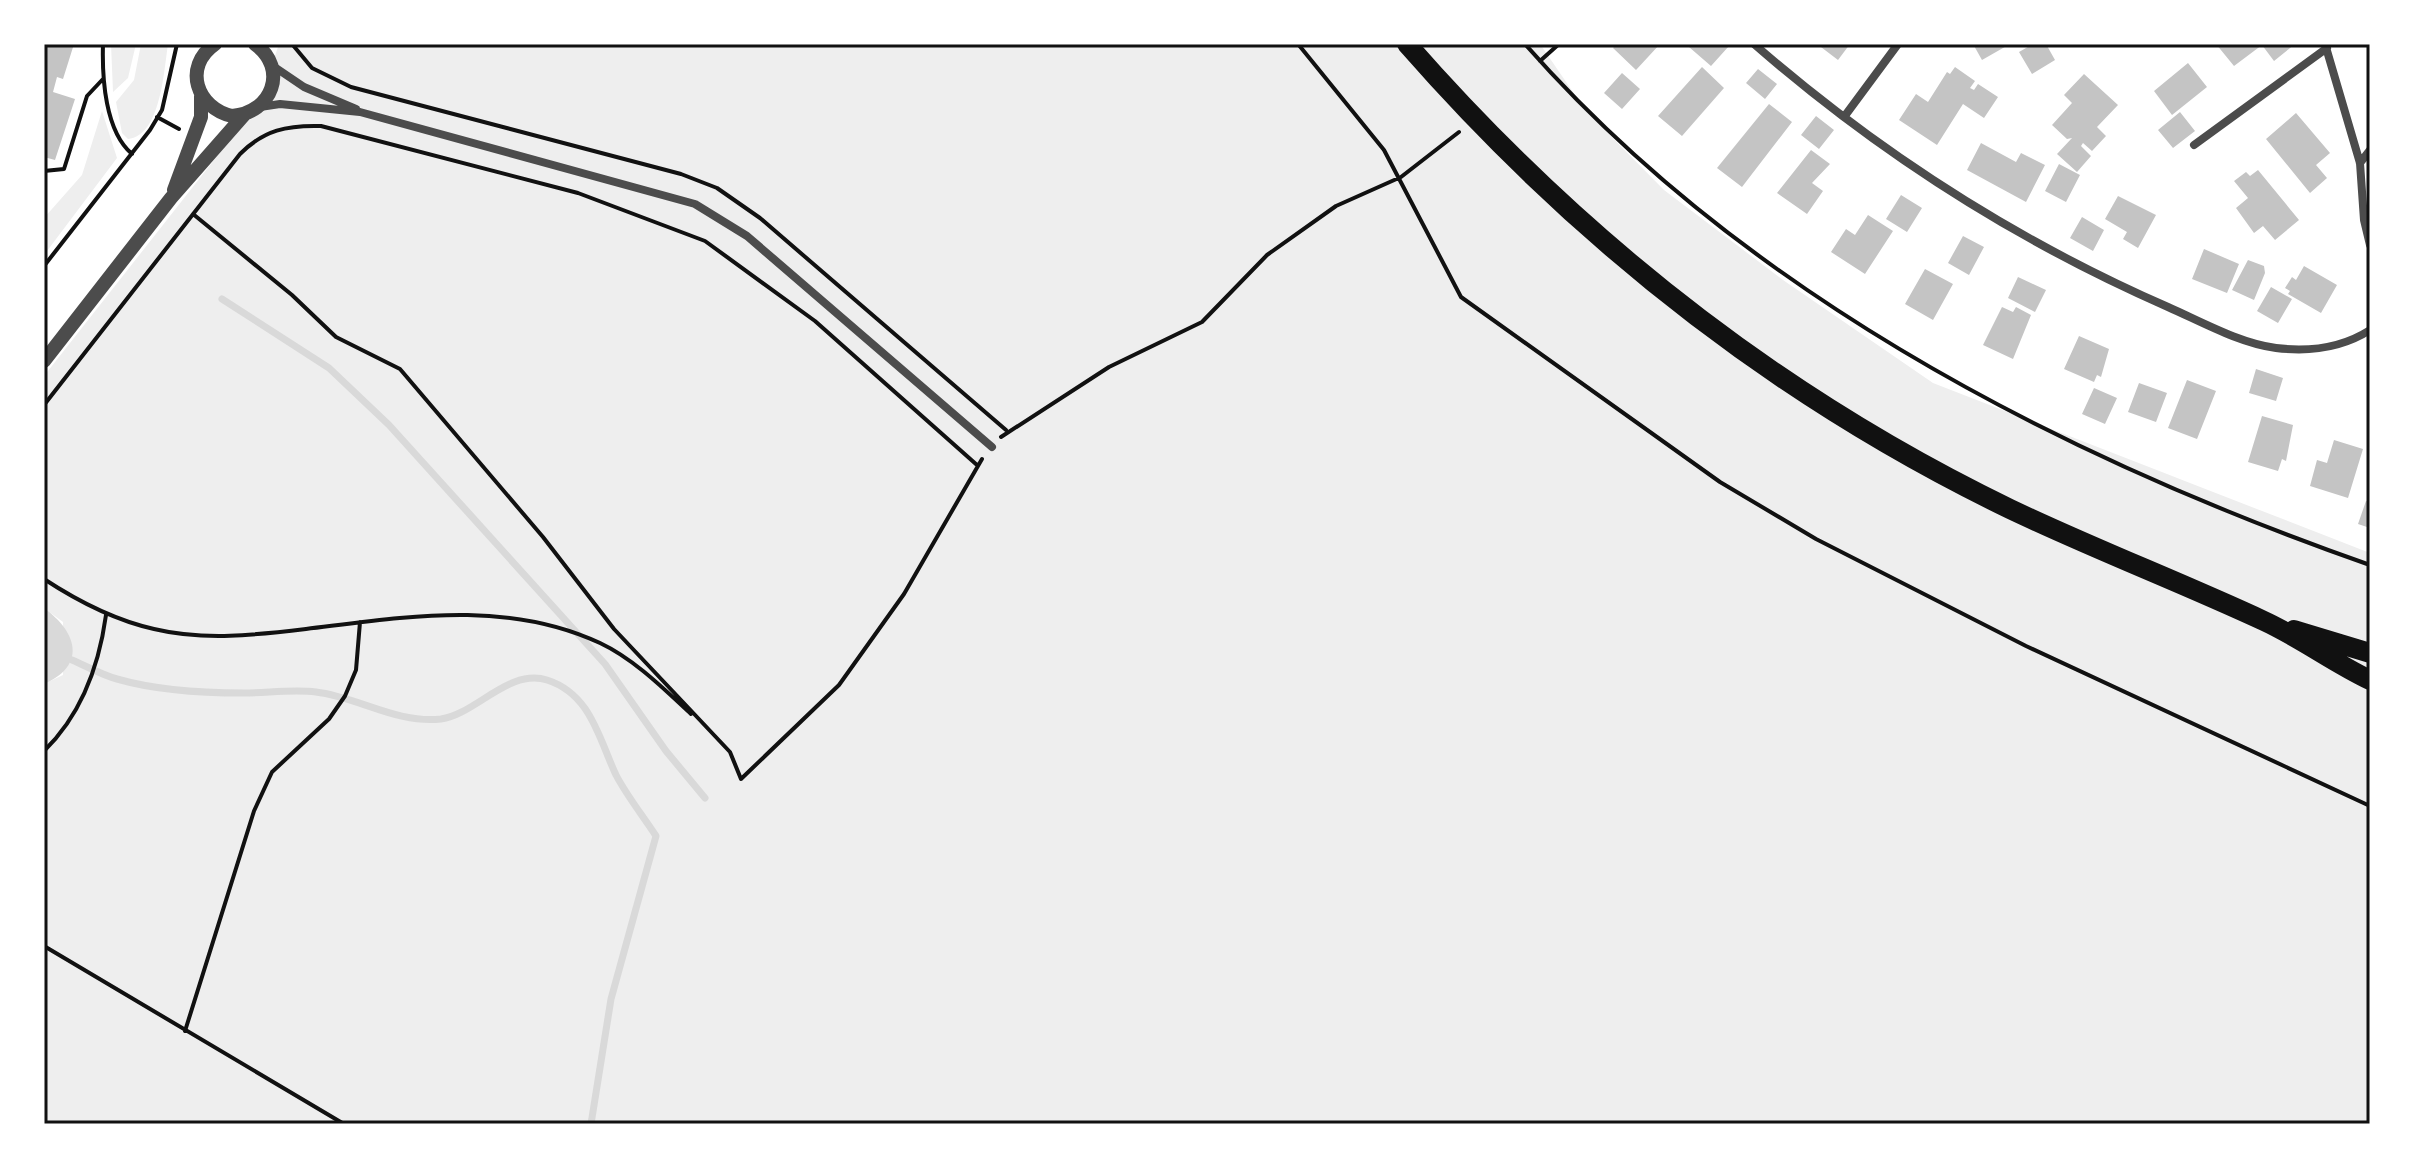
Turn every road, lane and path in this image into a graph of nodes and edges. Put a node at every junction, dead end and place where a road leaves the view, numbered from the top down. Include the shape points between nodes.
1 (103, 44) edge
2 (177, 44) edge
3 (215, 44) edge
4 (1298, 44) edge
5 (1407, 44) edge
6 (1525, 44) edge
7 (1559, 44) edge
8 (1754, 44) edge
9 (1898, 44) edge
10 (2326, 46) edge
11 (264, 51) edge
12 (1540, 61) junction
13 (103, 79) junction
14 (201, 96) junction
15 (260, 107) junction
16 (360, 112) junction
17 (244, 115) junction
18 (157, 117) junction
19 (1844, 117) junction
20 (1474, 121) junction
21 (186, 133) dead end
22 (2194, 145) dead end
23 (2370, 150) edge
24 (132, 154) junction
25 (2360, 163) junction
26 (44, 171) edge
27 (1401, 177) junction
28 (171, 198) junction
29 (193, 214) junction
30 (2370, 245) edge
31 (44, 266) edge
32 (2370, 330) edge
33 (44, 361) edge
34 (44, 405) edge
35 (992, 447) junction
36 (977, 465) junction
37 (2370, 565) edge
38 (44, 579) edge
39 (106, 615) junction
40 (360, 622) junction
41 (2267, 623) junction
42 (2370, 653) edge
43 (2370, 680) edge
44 (44, 751) edge
45 (730, 752) junction
46 (2370, 806) edge
47 (44, 946) edge
48 (185, 1031) junction
49 (344, 1124) edge

1 - 13 path
2 - 18 path
3 - 14 street via 198,64
4 - 27 path
5 - 20 main road
6 - 12 path
7 - 12 path
8 - 19 street
9 - 19 street
10 - 22 street
10 - 25 street
11 - 15 street via 272,88
11 - 16 street via 304,87
12 - 37 path via 1688,199 1860,325 2053,432 2283,534
13 - 24 path via 121,145
13 - 26 path via 87,96 64,169
14 - 17 street via 220,113
14 - 28 street via 195,137
15 - 16 street
15 - 17 street
16 - 35 street via 708,210 747,236
17 - 28 street
18 - 21 path
18 - 24 path
19 - 32 street via 1930,180 2053,252 2232,335 2274,348 2312,350
20 - 27 path
20 - 41 main road via 1578,221 1651,281 1850,422 2009,508
23 - 25 street
24 - 31 path
25 - 30 street
27 - 35 path via 1336,206 1267,255 1202,322 1109,367 1006,430
27 - 46 path via 1461,297 1720,482 1816,539 2026,646
28 - 33 street
29 - 34 path
29 - 36 path via 254,140 296,125 364,135 578,193 666,224 736,261 815,321
29 - 45 path via 336,337 400,369 614,629
35 - 36 path
36 - 45 path via 904,594 839,685 741,779
38 - 39 path
39 - 40 path via 156,630 219,637
39 - 44 path via 102,647 76,712
40 - 45 path via 480,614 540,622 602,643 646,674
40 - 48 path via 356,670 345,696 329,719 272,772 254,811
41 - 42 main road
41 - 43 main road
47 - 48 path
48 - 49 path

